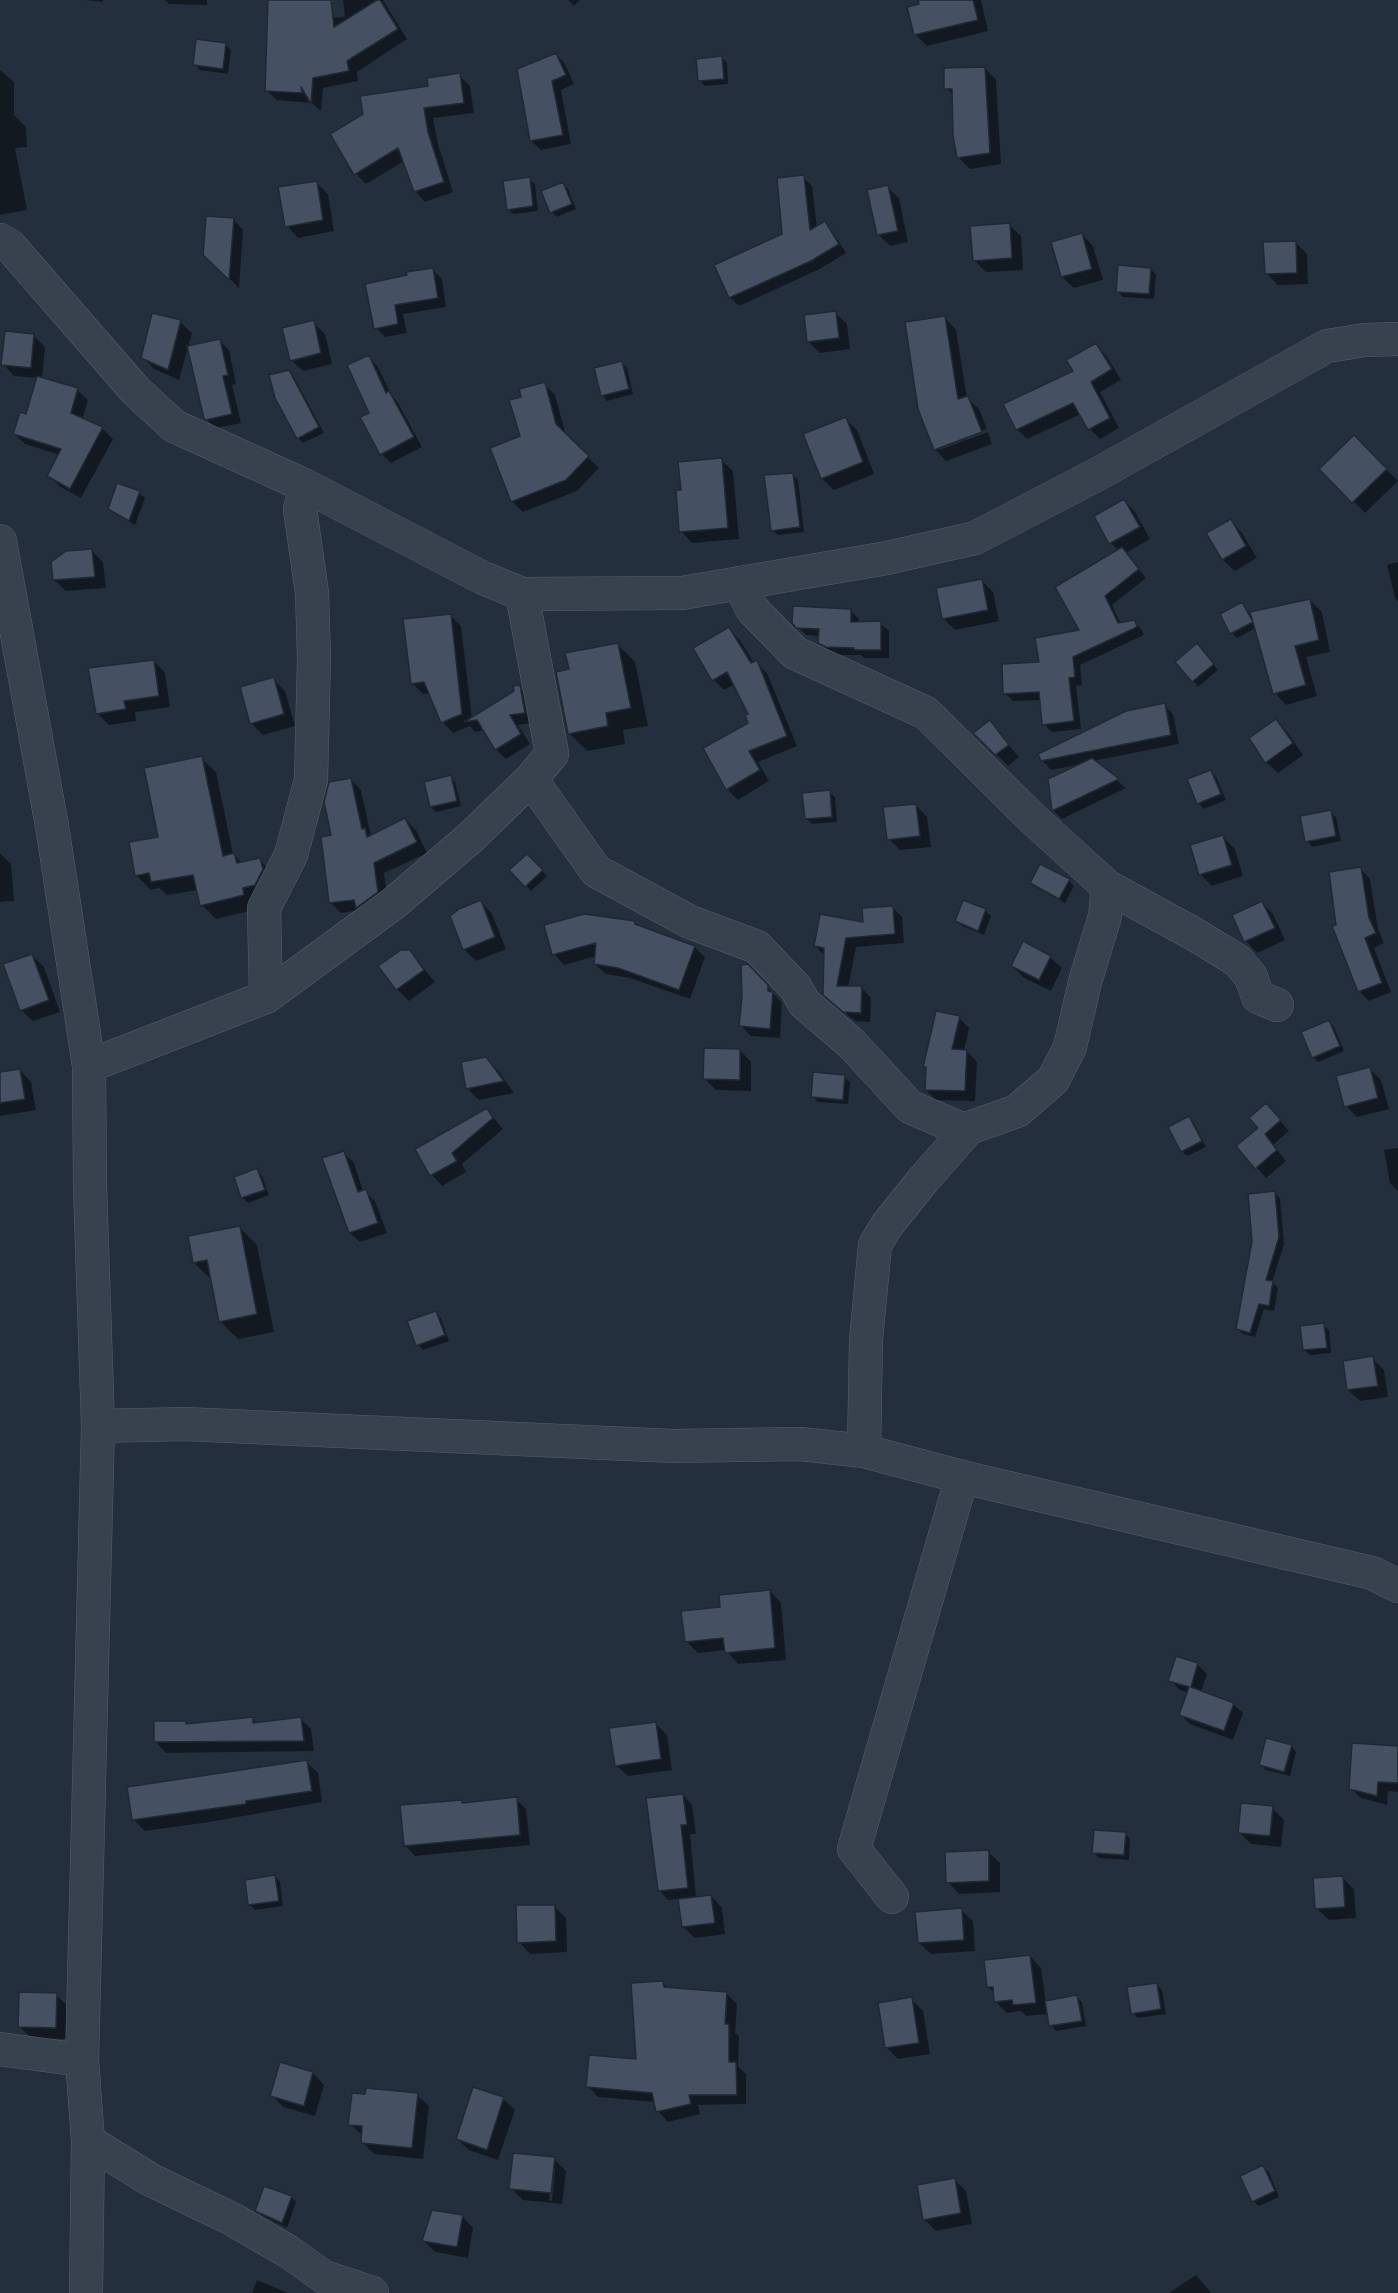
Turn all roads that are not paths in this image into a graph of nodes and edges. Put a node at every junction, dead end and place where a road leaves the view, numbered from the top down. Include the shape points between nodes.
1 (0, 240) edge
2 (1398, 339) edge
3 (306, 486) junction
4 (0, 541) edge
5 (739, 583) junction
6 (522, 594) junction
7 (531, 779) junction
8 (1108, 887) junction
9 (266, 997) junction
10 (1277, 1005) dead end
11 (89, 1066) junction
12 (966, 1131) junction
13 (98, 1426) junction
14 (864, 1451) junction
15 (962, 1477) junction
16 (1398, 1586) edge
17 (892, 1896) dead end
18 (0, 2049) edge
19 (82, 2060) junction
20 (88, 2141) junction
21 (86, 2293) edge
22 (372, 2293) edge

1 - 3 street via 9,244 136,391 174,426
2 - 5 street via 1327,346 975,538 887,558
3 - 6 street via 483,578
3 - 9 street via 300,510 312,593 311,780 291,855 264,908
4 - 11 street via 52,826
5 - 6 street via 682,593
5 - 8 street via 752,609 795,653 926,713
6 - 7 street via 552,754
7 - 9 street via 394,903
7 - 12 street via 596,871 690,922 757,947 796,988 804,1003 852,1044 910,1107
8 - 10 street via 1238,961 1251,977 1258,997
8 - 12 street via 1105,916 1071,1047 1053,1080 1017,1111
9 - 11 street
11 - 13 street
12 - 14 street via 875,1245 866,1340
13 - 14 street via 185,1424 673,1446 800,1444
13 - 19 street
14 - 15 street
15 - 16 street via 1372,1573
15 - 17 street via 854,1849
18 - 19 street
19 - 20 street
20 - 21 street
20 - 22 street via 151,2180 232,2219 324,2277

